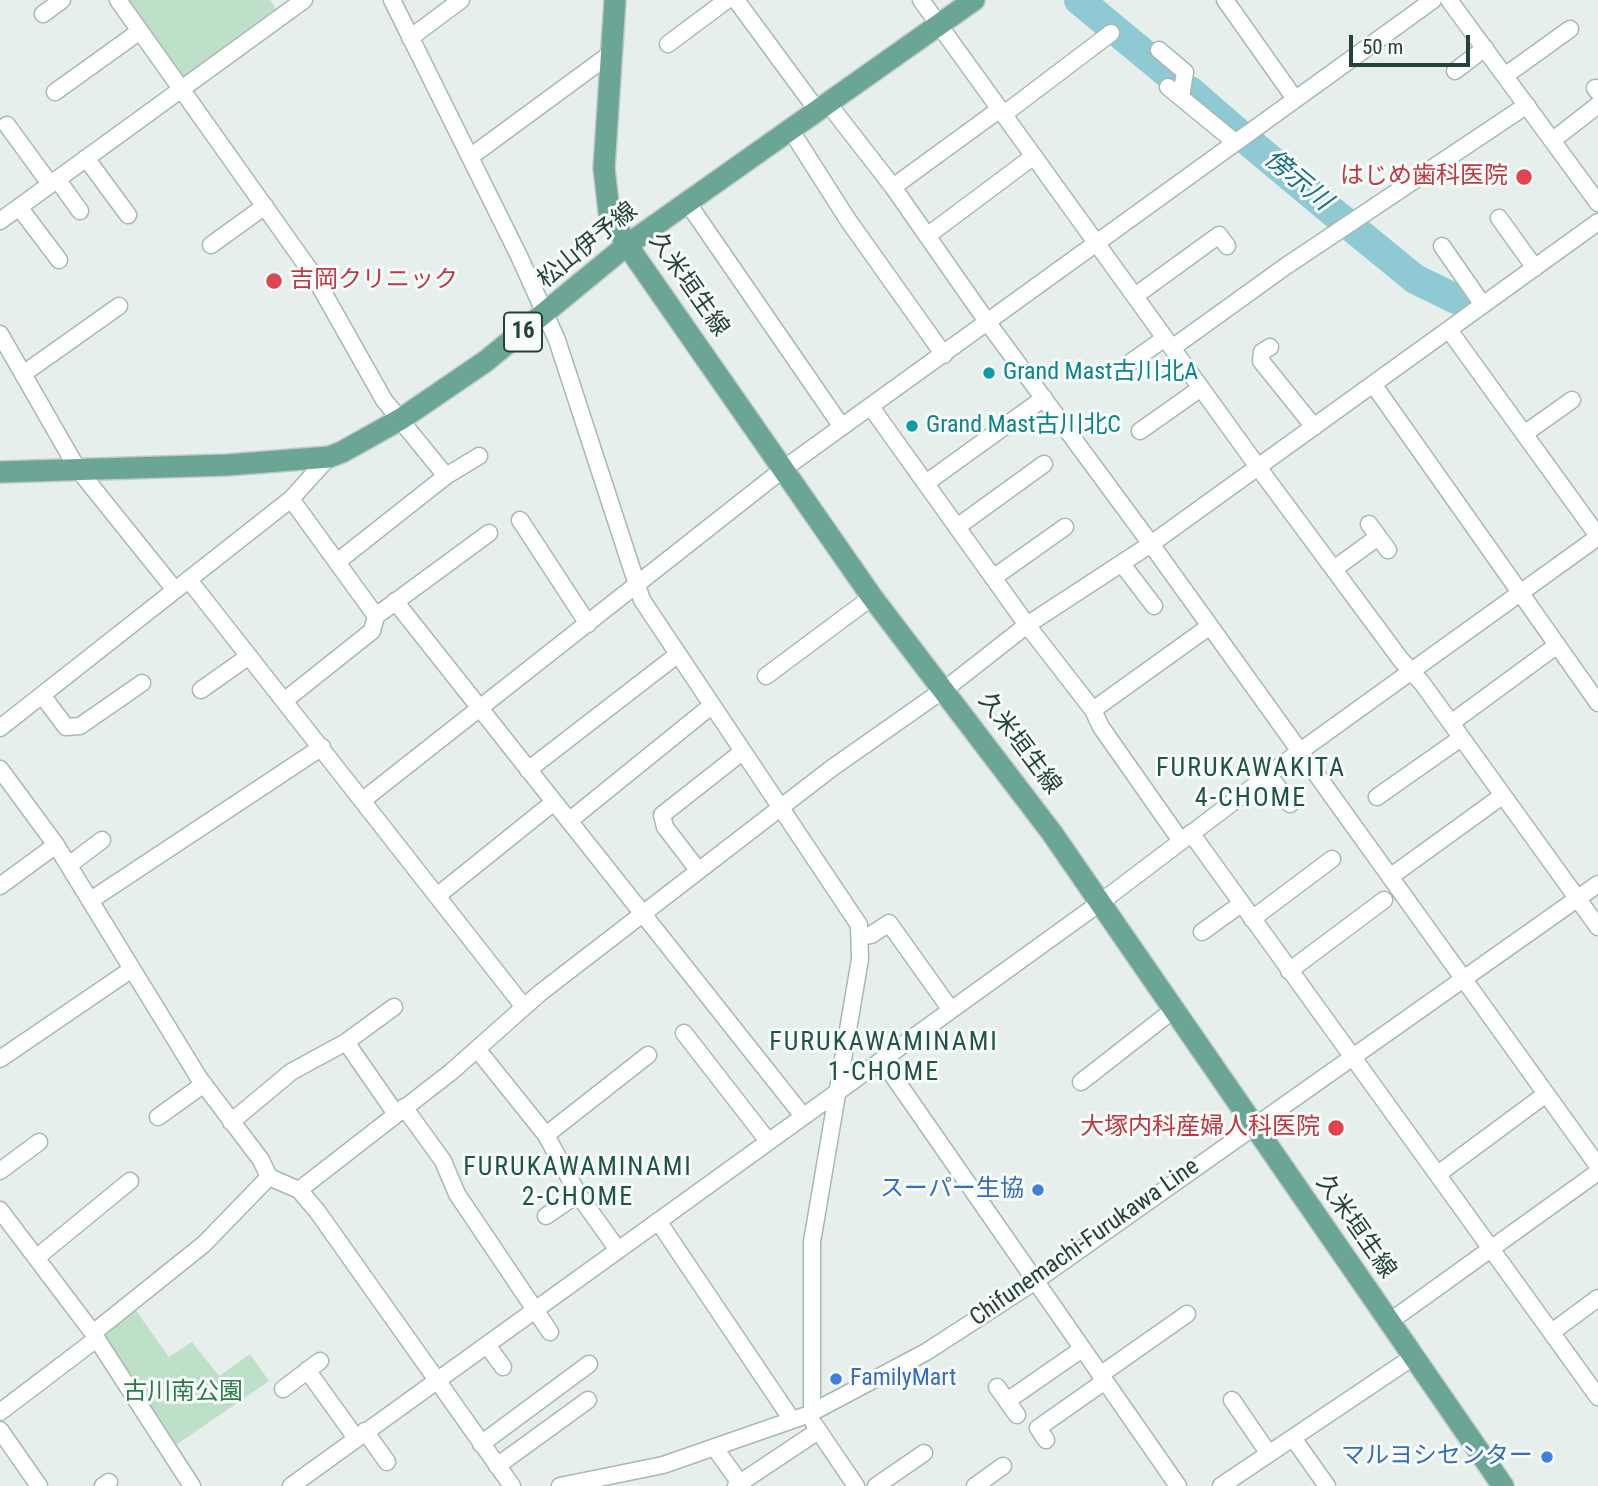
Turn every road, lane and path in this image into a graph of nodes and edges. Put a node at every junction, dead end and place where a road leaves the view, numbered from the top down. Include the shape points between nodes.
1 (62, 0) edge
2 (118, 0) edge
3 (304, 0) edge
4 (392, 0) edge
5 (461, 0) edge
6 (615, 0) edge
7 (727, 0) edge
8 (736, 0) edge
9 (921, 0) edge
10 (974, 0) edge
11 (1225, 0) edge
12 (1433, 0) edge
13 (1449, 0) edge
14 (43, 14) dead end
15 (939, 25) junction
16 (1570, 29) dead end
17 (140, 31) junction
18 (1111, 33) dead end
19 (410, 38) junction
20 (668, 44) dead end
21 (1485, 48) junction
22 (1159, 50) dead end
23 (612, 52) junction
24 (1455, 71) dead end
25 (1506, 75) junction
26 (182, 88) junction
27 (55, 92) dead end
28 (1295, 99) junction
29 (1527, 105) junction
30 (1598, 105) edge
31 (822, 106) junction
32 (1002, 112) junction
33 (7, 125) dead end
34 (790, 129) junction
35 (1553, 140) junction
36 (1236, 142) junction
37 (1034, 156) junction
38 (470, 157) junction
39 (86, 158) junction
40 (53, 182) junction
41 (893, 187) junction
42 (687, 202) junction
43 (1598, 203) edge
44 (265, 206) junction
45 (19, 207) junction
46 (80, 211) dead end
47 (128, 215) dead end
48 (1499, 218) dead end
49 (0, 220) edge
50 (1598, 222) edge
51 (927, 236) junction
52 (1097, 243) junction
53 (211, 245) dead end
54 (627, 245) junction
55 (1227, 246) dead end
56 (1442, 246) dead end
57 (59, 260) dead end
58 (1535, 268) junction
59 (1135, 296) junction
60 (1483, 305) junction
61 (120, 306) dead end
62 (545, 314) junction
63 (988, 323) junction
64 (1449, 330) junction
65 (0, 334) edge
66 (1168, 343) junction
67 (1270, 347) dead end
68 (944, 355) junction
69 (1131, 362) dead end
70 (23, 374) junction
71 (1373, 384) junction
72 (1201, 388) junction
73 (1044, 398) junction
74 (1572, 400) dead end
75 (871, 407) junction
76 (401, 419) junction
77 (1314, 427) junction
78 (842, 428) junction
79 (1140, 431) dead end
80 (1524, 434) junction
81 (479, 456) dead end
82 (328, 457) junction
83 (1044, 464) dead end
84 (1258, 467) junction
85 (76, 468) junction
86 (782, 470) junction
87 (0, 472) edge
88 (446, 476) junction
89 (926, 484) junction
90 (291, 499) junction
91 (520, 520) dead end
92 (957, 527) junction
93 (1065, 527) dead end
94 (489, 533) dead end
95 (1598, 537) edge
96 (1151, 544) junction
97 (1388, 550) dead end
98 (337, 562) junction
99 (1122, 564) junction
100 (1334, 569) junction
101 (993, 578) junction
102 (189, 580) junction
103 (636, 586) junction
104 (175, 590) junction
105 (1518, 594) junction
106 (872, 597) junction
107 (395, 601) junction
108 (1154, 606) dead end
109 (376, 616) junction
110 (588, 624) junction
111 (1027, 625) junction
112 (1210, 626) junction
113 (1556, 646) junction
114 (677, 655) junction
115 (249, 656) junction
116 (1410, 671) junction
117 (766, 676) dead end
118 (142, 682) dead end
119 (944, 688) junction
120 (201, 690) dead end
121 (42, 695) junction
122 (284, 701) junction
123 (1598, 704) edge
124 (712, 706) junction
125 (1093, 709) junction
126 (481, 710) junction
127 (1451, 723) junction
128 (0, 728) edge
129 (1461, 738) junction
130 (322, 747) junction
131 (742, 752) junction
132 (1299, 752) junction
133 (0, 769) edge
134 (528, 770) junction
135 (1269, 775) junction
136 (1502, 796) junction
137 (1377, 797) dead end
138 (363, 800) junction
139 (554, 803) junction
140 (1290, 804) dead end
141 (779, 807) junction
142 (569, 821) junction
143 (1186, 837) junction
144 (102, 841) dead end
145 (56, 845) junction
146 (1332, 859) dead end
147 (69, 864) junction
148 (698, 870) junction
149 (1390, 877) junction
150 (1598, 884) edge
151 (0, 886) edge
152 (436, 896) junction
153 (1577, 898) junction
154 (91, 900) junction
155 (1101, 902) junction
156 (1241, 904) junction
157 (1378, 911) dead end
158 (642, 914) junction
159 (1252, 919) junction
160 (1598, 927) edge
161 (1202, 932) dead end
162 (861, 937) junction
163 (132, 968) junction
164 (1289, 971) junction
165 (1463, 978) junction
166 (394, 1007) dead end
167 (524, 1007) junction
168 (951, 1010) junction
169 (1172, 1011) junction
170 (684, 1033) dead end
171 (346, 1042) junction
172 (477, 1049) junction
173 (648, 1055) dead end
174 (1351, 1056) junction
175 (0, 1059) edge
176 (882, 1060) junction
177 (1081, 1082) dead end
178 (204, 1084) junction
179 (839, 1089) junction
180 (1546, 1094) junction
181 (400, 1111) junction
182 (803, 1116) junction
183 (158, 1118) dead end
184 (231, 1122) junction
185 (1252, 1126) junction
186 (546, 1135) junction
187 (768, 1141) junction
188 (39, 1142) dead end
189 (1598, 1169) edge
190 (0, 1171) edge
191 (1438, 1174) junction
192 (270, 1177) junction
193 (131, 1181) dead end
194 (299, 1190) junction
195 (578, 1194) junction
196 (0, 1210) edge
197 (546, 1216) dead end
198 (658, 1221) junction
199 (1492, 1248) junction
200 (618, 1250) junction
201 (36, 1258) junction
202 (1034, 1282) junction
203 (1598, 1298) edge
204 (535, 1310) junction
205 (1187, 1314) dead end
206 (1389, 1322) junction
207 (551, 1332) dead end
208 (1552, 1332) junction
209 (94, 1336) junction
210 (487, 1345) junction
211 (1082, 1349) junction
212 (1413, 1357) junction
213 (589, 1364) dead end
214 (503, 1367) dead end
215 (1102, 1378) junction
216 (436, 1382) junction
217 (997, 1387) dead end
218 (283, 1389) dead end
219 (1597, 1394) edge
220 (588, 1399) dead end
221 (1231, 1400) dead end
222 (1007, 1401) junction
223 (0, 1412) edge
224 (1017, 1415) dead end
225 (804, 1416) junction
226 (0, 1430) edge
227 (818, 1431) junction
228 (360, 1435) junction
229 (1293, 1438) junction
230 (1046, 1440) dead end
231 (481, 1444) junction
232 (714, 1447) junction
233 (924, 1453) dead end
234 (1269, 1454) junction
235 (387, 1462) dead end
236 (497, 1466) junction
237 (1003, 1466) dead end
238 (738, 1485) edge
239 (853, 1485) edge
240 (39, 1486) edge
241 (192, 1486) edge
242 (291, 1486) edge
243 (512, 1486) edge
244 (560, 1486) edge
245 (876, 1486) edge
246 (975, 1486) edge
247 (1178, 1486) edge
248 (1222, 1486) edge
249 (1327, 1486) edge
250 (1503, 1486) edge

1 - 14 street
2 - 17 street
3 - 26 street
4 - 19 street
5 - 19 street
6 - 23 main road, 久米垣生線
7 - 20 street
8 - 31 street
9 - 15 street
10 - 15 main road, 松山伊予線 / 16
11 - 28 street
12 - 28 street
13 - 21 street
15 - 31 main road, 松山伊予線 / 16
15 - 32 street
16 - 25 street
17 - 26 street
17 - 27 street
18 - 32 street
19 - 38 street
21 - 24 street
21 - 25 street
22 - 36 street via 1185,72 1175,92
23 - 38 street
23 - 54 main road, 久米垣生線 via 604,168 609,212
25 - 29 street
26 - 39 street
26 - 44 street
28 - 36 street
29 - 35 street
29 - 66 street
30 - 35 street
31 - 34 main road, 松山伊予線 / 16
31 - 41 street
32 - 37 street
32 - 41 street
33 - 40 street
34 - 42 main road, 松山伊予線 / 16
34 - 68 street
35 - 43 street
36 - 52 street
37 - 51 street
37 - 52 street
38 - 62 street
39 - 40 street
39 - 47 street
40 - 45 street
40 - 46 street
41 - 51 street
42 - 54 main road, 松山伊予線 / 16
42 - 78 street
44 - 53 street
44 - 76 street via 314,276 384,400
45 - 49 street
45 - 57 street
48 - 58 street
50 - 58 street
51 - 63 street
52 - 59 street
52 - 63 street
54 - 62 main road, 松山伊予線 / 16
54 - 86 main road, 久米垣生線
55 - 59 street via 1219,235
56 - 60 street
58 - 60 street
59 - 66 street
60 - 64 street
61 - 70 street
62 - 76 main road, 松山伊予線 / 16
62 - 103 street
63 - 68 street
63 - 73 street
64 - 71 street
64 - 80 street
65 - 70 street
66 - 69 street
66 - 72 street
67 - 77 street via 1262,352 1261,361
68 - 75 street
70 - 85 street
71 - 77 street
71 - 105 street
72 - 79 street
72 - 84 street
73 - 89 street
73 - 96 street
74 - 80 street
75 - 78 street
75 - 89 street
76 - 82 main road, 松山伊予線 / 16
76 - 88 street
77 - 84 street
78 - 86 street
80 - 95 street
81 - 88 street
82 - 85 main road, 松山伊予線 / 16 via 228,465
82 - 90 street
83 - 92 street
84 - 96 street
84 - 100 street
85 - 87 main road, 松山伊予線 / 16
85 - 104 street
86 - 103 street
86 - 106 main road, 久米垣生線
88 - 98 street
89 - 92 street
90 - 98 street
90 - 102 street
91 - 110 street
92 - 101 street
93 - 101 street
94 - 107 street
95 - 105 street
96 - 99 street
96 - 112 street
97 - 100 street via 1373,530
98 - 109 street
99 - 108 street
99 - 111 street
100 - 116 street
101 - 111 street
102 - 104 street
102 - 115 street
103 - 110 street
103 - 114 street
104 - 121 street
105 - 113 street
105 - 116 street
106 - 117 street
106 - 119 main road, 久米垣生線
107 - 109 street
107 - 126 street
109 - 122 street via 372,631
110 - 126 street
111 - 119 street
111 - 125 street
112 - 125 street
112 - 132 street
113 - 123 street
113 - 127 street
114 - 124 street
114 - 134 street
115 - 120 street
115 - 122 street
116 - 127 street
116 - 132 street
118 - 121 street via 80,726 66,727
119 - 141 street
119 - 155 main road, 久米垣生線
121 - 128 street
122 - 130 street
124 - 131 street
124 - 142 street
125 - 143 street via 1101,727
126 - 134 street
126 - 138 street
127 - 129 street
129 - 136 street
129 - 137 street
130 - 138 street
130 - 154 street
131 - 141 street
131 - 148 street via 662,816 665,827
132 - 135 street
132 - 149 street
133 - 145 street
134 - 139 street
135 - 140 street
135 - 143 street
136 - 149 street
136 - 153 street
138 - 152 street
139 - 142 street
139 - 152 street
141 - 148 street
141 - 162 street via 859,925
142 - 158 street
143 - 155 street
143 - 156 street
144 - 147 street
145 - 147 street
145 - 151 street
146 - 159 street
147 - 154 street
148 - 158 street
149 - 165 street
150 - 153 street, Chifunemachi-Furukawa Line
152 - 167 street
153 - 160 street
153 - 165 street, Chifunemachi-Furukawa Line
154 - 163 street
155 - 168 street
155 - 169 main road, 久米垣生線
156 - 159 street
156 - 161 street
157 - 164 street
158 - 167 street
158 - 182 street
159 - 164 street
162 - 168 street via 889,923
162 - 179 street
163 - 175 street
163 - 178 street
164 - 174 street
165 - 174 street, Chifunemachi-Furukawa Line
165 - 180 street
166 - 171 street
167 - 172 street
168 - 176 street
169 - 177 street
169 - 185 main road, 久米垣生線
170 - 187 street
171 - 181 street
171 - 184 street via 291,1072
172 - 181 street
172 - 186 street
173 - 186 street via 626,1082
174 - 185 street, Chifunemachi-Furukawa Line
174 - 191 street
176 - 179 street
176 - 202 street
178 - 183 street
178 - 184 street
179 - 182 street
179 - 225 street via 812,1242
180 - 189 street
180 - 191 street
181 - 194 street
181 - 204 street via 443,1161 457,1194
182 - 187 street
184 - 192 street
185 - 202 street, Chifunemachi-Furukawa Line
185 - 206 main road, 久米垣生線
186 - 195 street
187 - 198 street
188 - 190 street
189 - 199 street
191 - 199 street
192 - 194 street
192 - 209 street via 204,1244
193 - 201 street
194 - 216 street
195 - 197 street
195 - 200 street
196 - 201 street
198 - 200 street
198 - 225 street
199 - 206 street
199 - 208 street
200 - 204 street
201 - 209 street
202 - 211 street
202 - 225 street, Chifunemachi-Furukawa Line via 926,1352
203 - 208 street
204 - 207 street
204 - 210 street
205 - 215 street
206 - 212 main road, 久米垣生線
208 - 219 street
209 - 223 street
209 - 241 street
210 - 214 street
210 - 216 street
211 - 215 street
211 - 222 street
212 - 229 street
212 - 250 main road, 久米垣生線
213 - 231 street
215 - 230 street via 1038,1428
215 - 247 street
216 - 228 street
216 - 231 street
217 - 222 street
218 - 228 street via 313,1366
220 - 236 street
221 - 234 street
222 - 224 street
225 - 227 street
225 - 232 street, Chifunemachi-Furukawa Line
226 - 240 street
227 - 238 street
227 - 239 street
228 - 235 street
228 - 242 street
229 - 234 street
229 - 249 street
231 - 236 street
232 - 238 street
232 - 244 street, Chifunemachi-Furukawa Line via 663,1465
233 - 245 street
234 - 248 street
236 - 243 street
237 - 246 street

